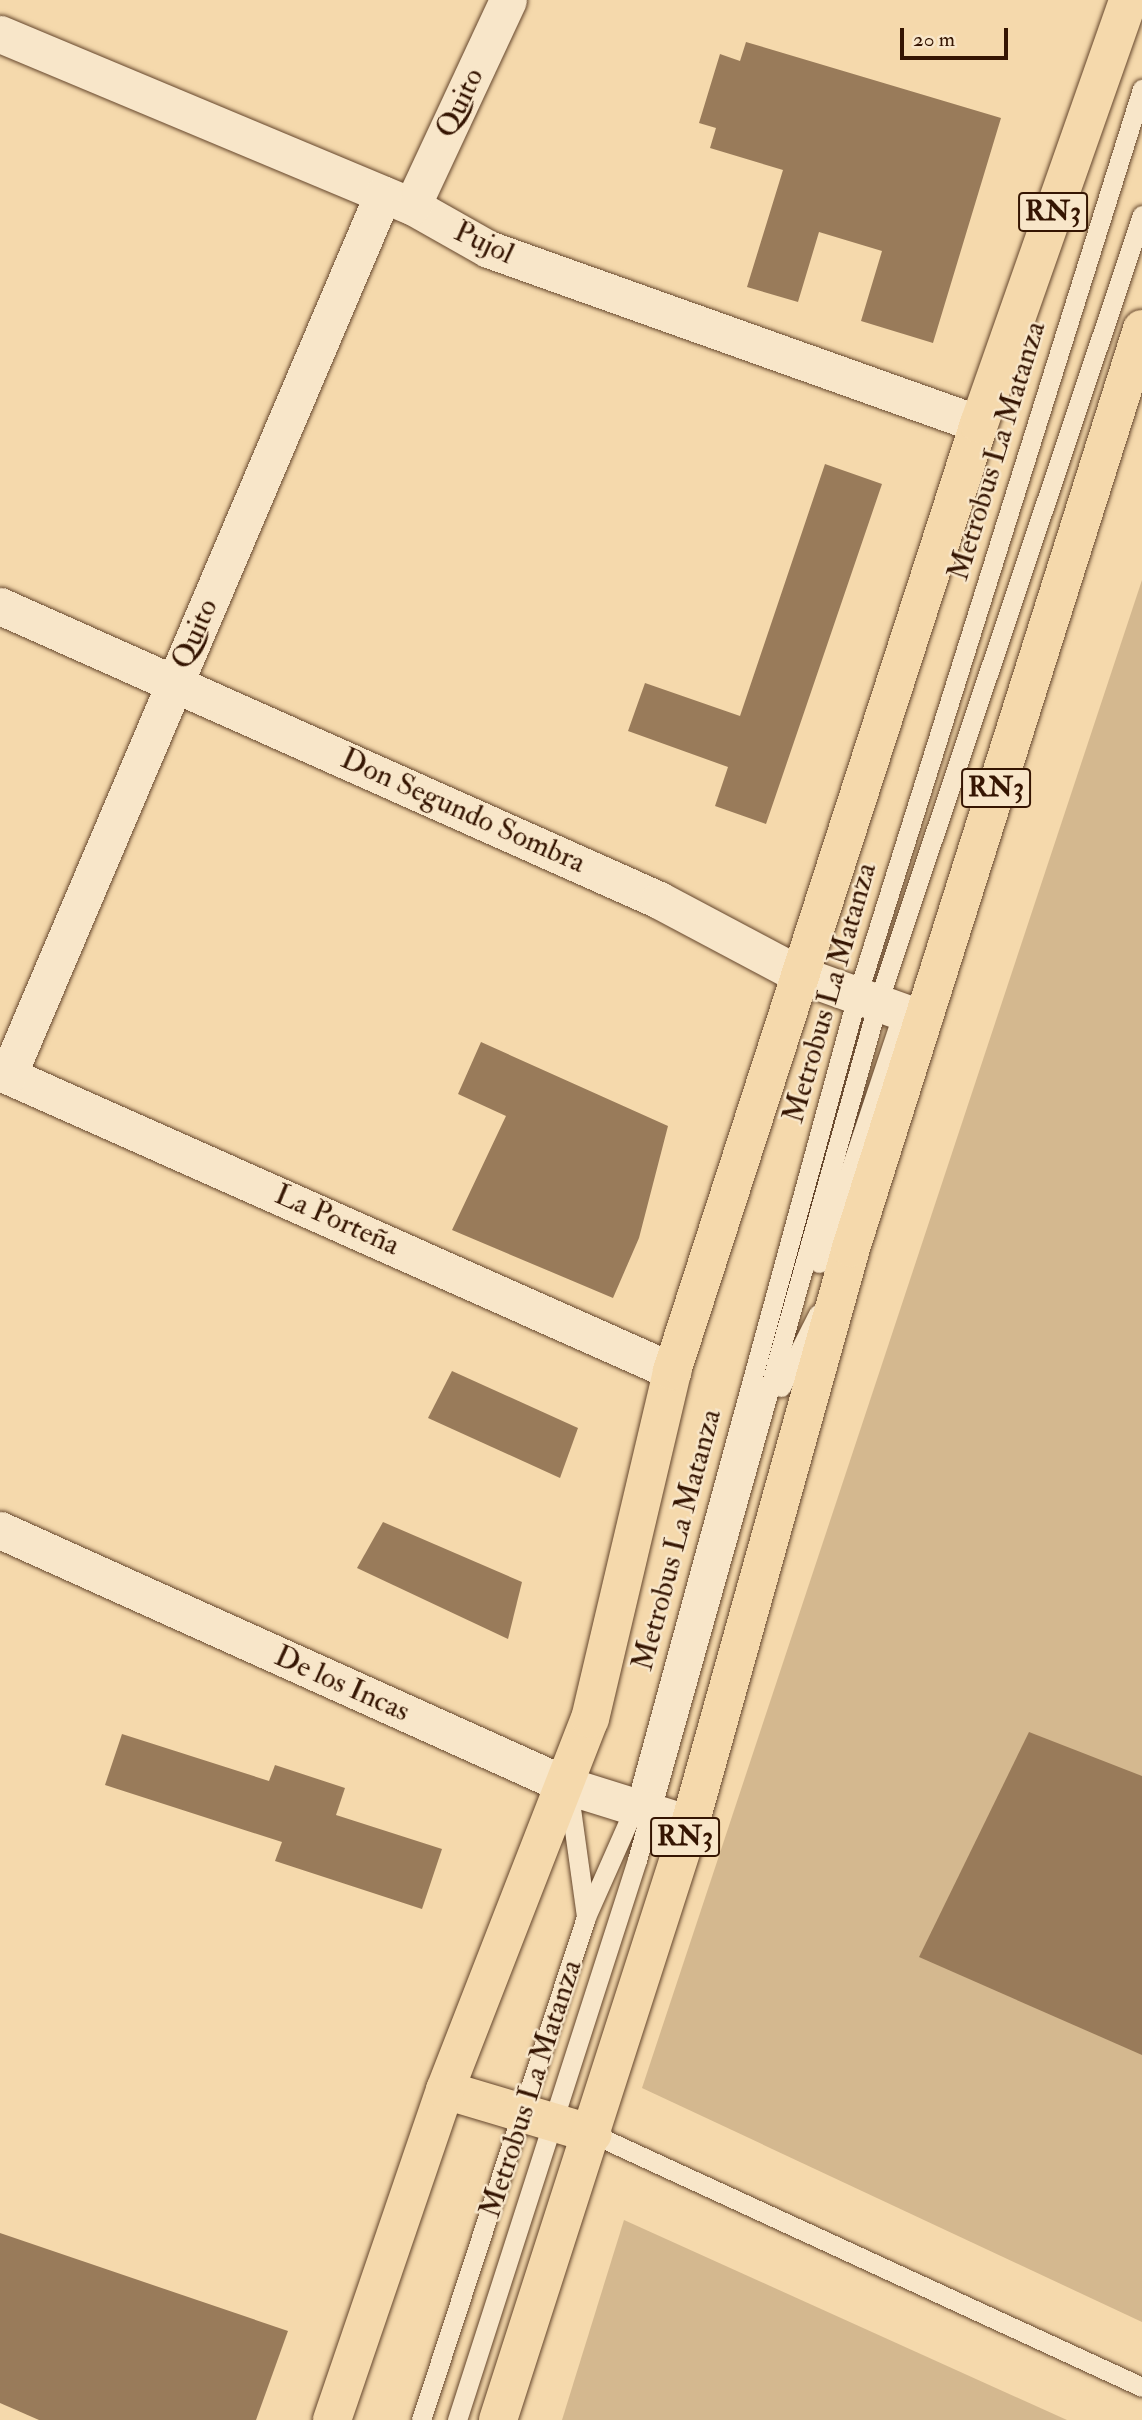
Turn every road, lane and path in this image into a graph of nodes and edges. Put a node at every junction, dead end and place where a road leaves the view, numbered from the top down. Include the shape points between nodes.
1 (508, 0) edge
2 (1128, 0) edge
3 (0, 34) edge
4 (1142, 89) edge
5 (398, 200) junction
6 (1142, 215) edge
7 (1142, 329) edge
8 (979, 424) junction
9 (0, 606) edge
10 (175, 681) junction
11 (798, 974) junction
12 (890, 1007) junction
13 (4, 1073) edge
14 (851, 1248) junction
15 (672, 1371) junction
16 (770, 1410) junction
17 (754, 1452) junction
18 (0, 1530) edge
19 (568, 1786) junction
20 (643, 1806) junction
21 (690, 1824) junction
22 (586, 1917) junction
23 (445, 2090) junction
24 (537, 2118) junction
25 (593, 2134) junction
26 (1142, 2387) edge
27 (332, 2420) edge
28 (421, 2420) edge
29 (457, 2420) edge
30 (498, 2420) edge

1 - 5 street, Quito
2 - 8 main road, RN3
3 - 5 street, Pujol
4 - 12 lane, Metrobus La Matanza
5 - 8 street, Pujol via 488,249
5 - 10 street, Quito
6 - 12 lane, Metrobus La Matanza
7 - 12 main road, RN3
8 - 11 main road, RN3
9 - 10 street, Don Segundo Sombra
10 - 11 street, Don Segundo Sombra via 659,900
10 - 13 street, Quito
11 - 12 street, Don Segundo Sombra
11 - 15 main road, RN3
12 - 14 main road, RN3
12 - 16 lane, Metrobus La Matanza
12 - 17 lane, Metrobus La Matanza
12 - 20 lane, Metrobus La Matanza
13 - 15 street, La Porteña
14 - 16 lane, Metrobus La Matanza
14 - 21 main road, RN3
15 - 19 main road, RN3 via 590,1719
16 - 17 lane, Metrobus La Matanza
17 - 20 lane, Metrobus La Matanza
18 - 19 street, De los Incas
19 - 20 street, De los Incas
19 - 22 lane, Metrobus La Matanza
19 - 23 main road, RN3
20 - 21 street, De los Incas
20 - 22 lane, Metrobus La Matanza
20 - 24 lane, Metrobus La Matanza
21 - 25 main road, RN3
22 - 24 lane, Metrobus La Matanza
23 - 24 main road
23 - 27 main road, RN3
24 - 25 main road
24 - 28 lane, Metrobus La Matanza
24 - 29 lane, Metrobus La Matanza
25 - 26 lane
25 - 30 main road, RN3

